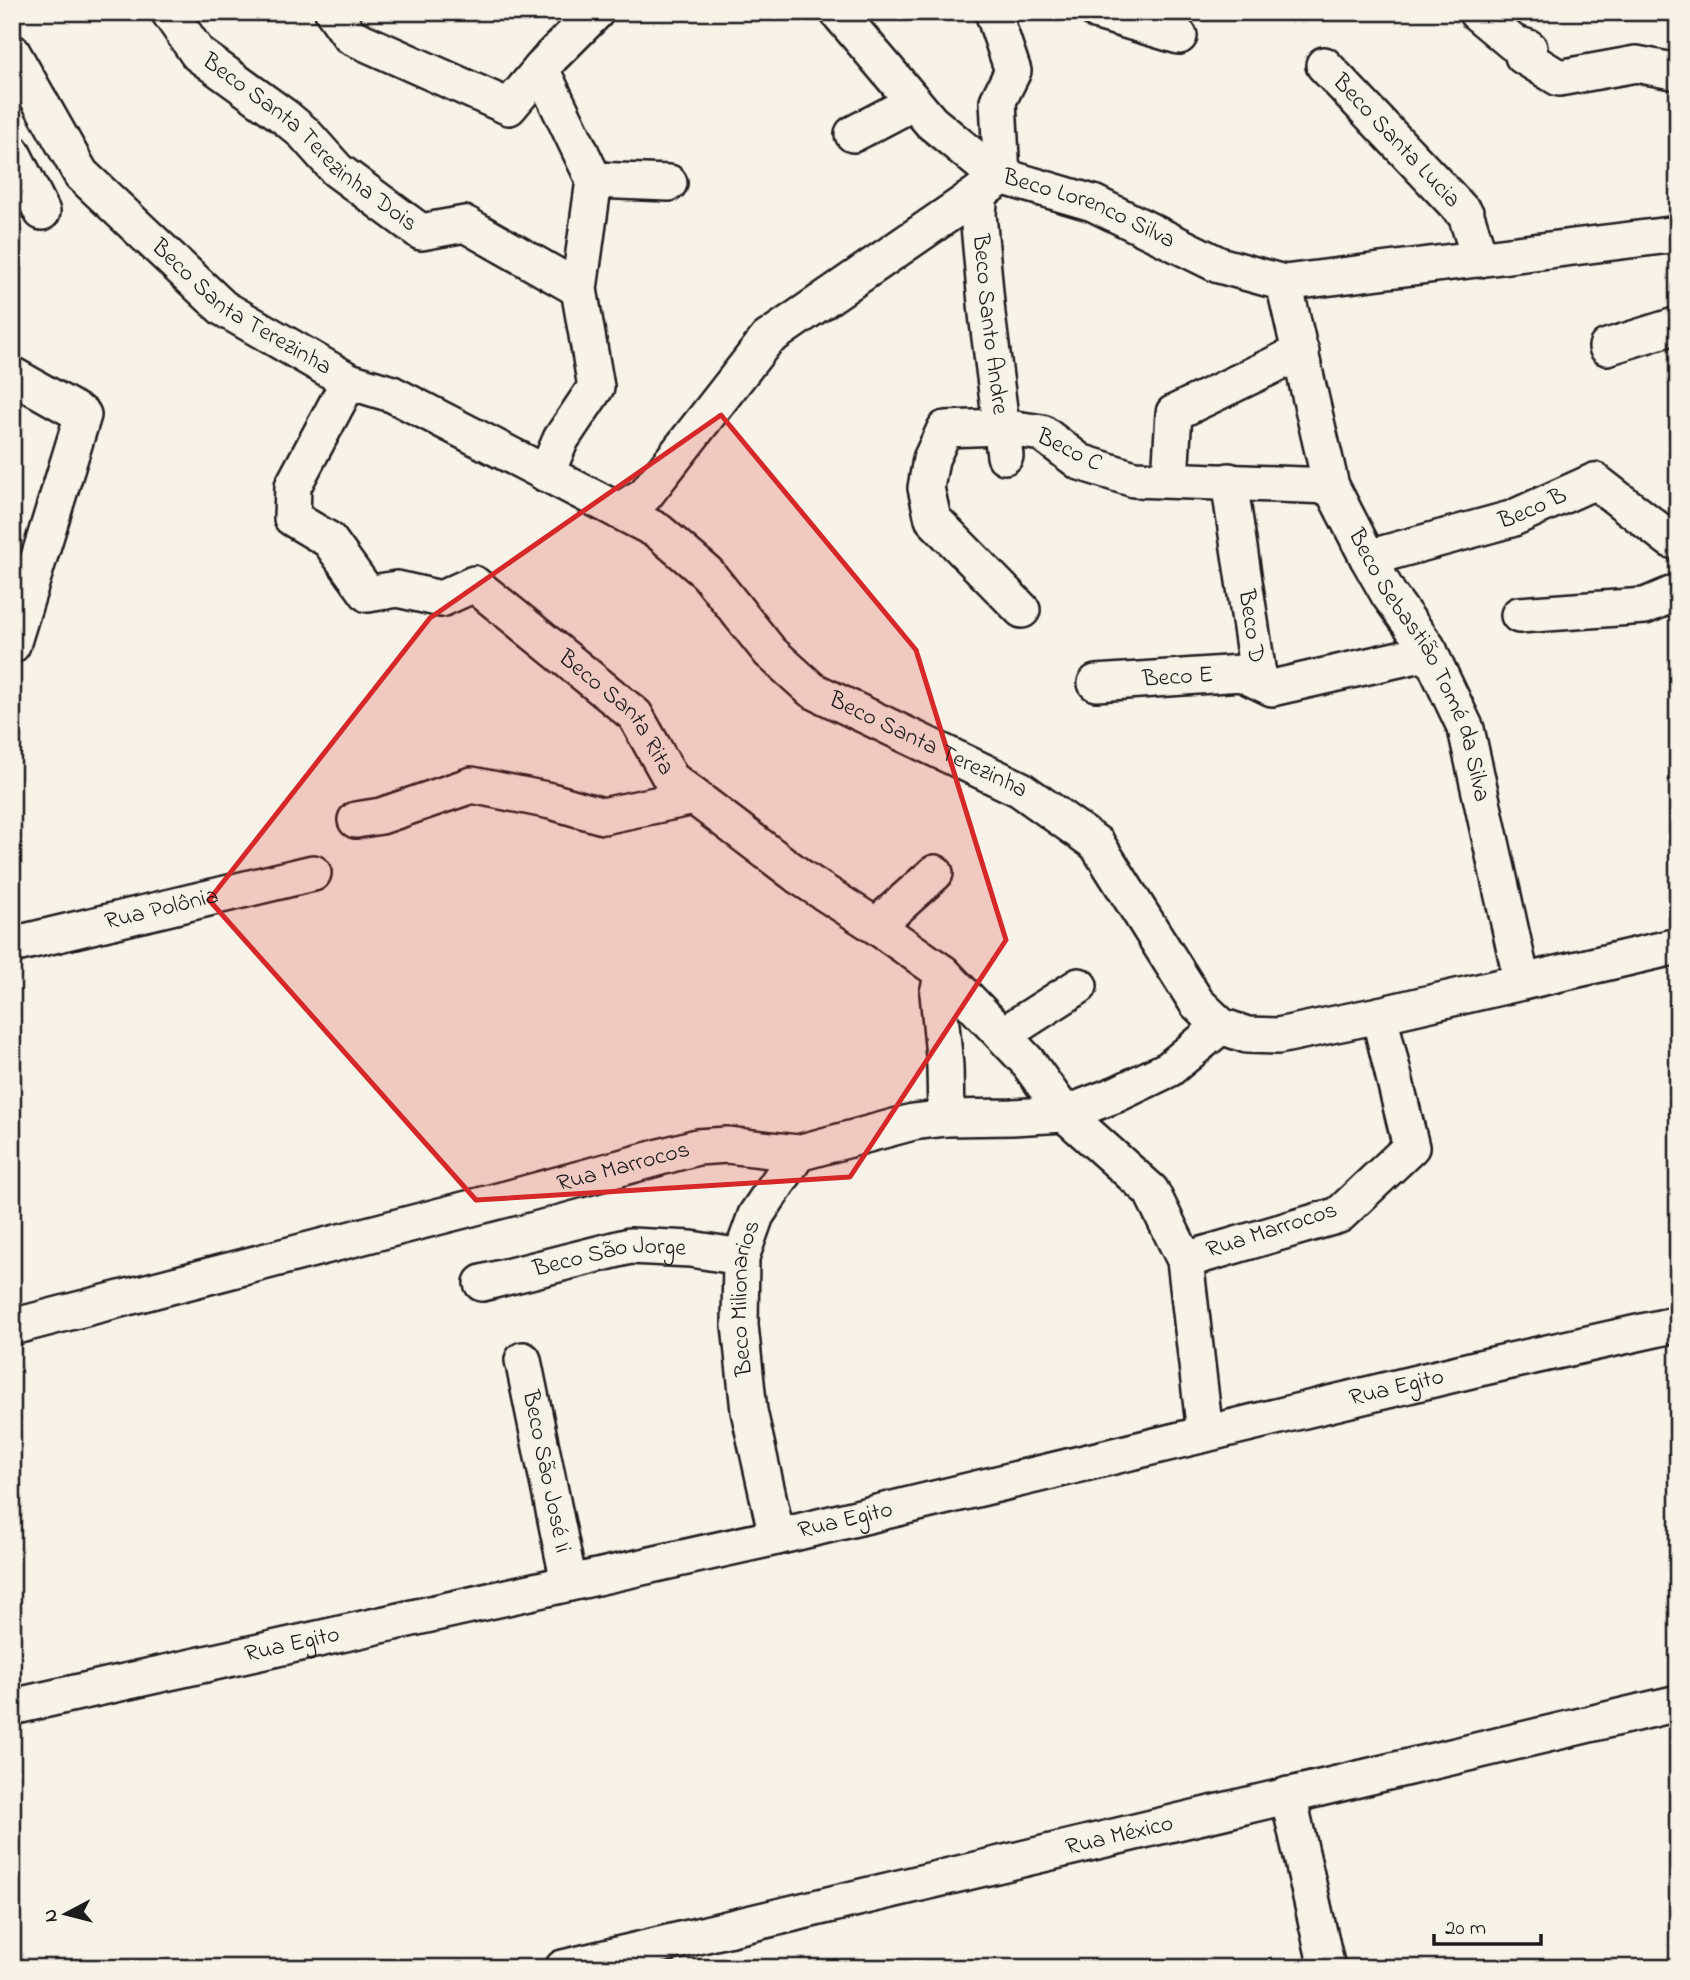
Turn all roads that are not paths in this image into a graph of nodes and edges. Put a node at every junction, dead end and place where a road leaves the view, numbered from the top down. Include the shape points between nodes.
1 (169, 12) edge
2 (332, 12) edge
3 (596, 12) edge
4 (838, 12) edge
5 (993, 12) edge
6 (1098, 12) edge
7 (1476, 12) edge
8 (1179, 36) dead end
9 (12, 52) edge
10 (1324, 65) dead end
11 (541, 69) junction
12 (1678, 72) edge
13 (914, 102) junction
14 (25, 103) edge
15 (853, 134) dead end
16 (12, 152) edge
17 (594, 180) junction
18 (669, 183) dead end
19 (991, 185) junction
20 (42, 212) dead end
21 (1678, 234) edge
22 (1480, 258) junction
23 (1284, 283) junction
24 (579, 289) junction
25 (1678, 325) edge
26 (1607, 347) dead end
27 (1301, 352) junction
28 (12, 376) edge
29 (349, 381) junction
30 (1003, 442) junction
31 (547, 474) junction
32 (1170, 479) junction
33 (1229, 481) junction
34 (1331, 486) junction
35 (619, 512) junction
36 (1676, 545) edge
37 (1368, 558) junction
38 (1678, 592) edge
39 (1022, 610) dead end
40 (1519, 615) dead end
41 (12, 645) edge
42 (1430, 652) junction
43 (1259, 681) junction
44 (1096, 683) dead end
45 (694, 797) junction
46 (356, 820) dead end
47 (313, 873) dead end
48 (935, 873) dead end
49 (876, 926) junction
50 (12, 945) edge
51 (1678, 946) edge
52 (943, 972) junction
53 (1522, 982) junction
54 (1079, 986) dead end
55 (1379, 1015) junction
56 (1221, 1026) junction
57 (1004, 1034) junction
58 (1065, 1114) junction
59 (946, 1118) junction
60 (798, 1153) junction
61 (741, 1257) junction
62 (1185, 1260) junction
63 (482, 1283) dead end
64 (1678, 1324) edge
65 (12, 1327) edge
66 (523, 1360) dead end
67 (1205, 1434) junction
68 (778, 1537) junction
69 (569, 1583) junction
70 (1678, 1703) edge
71 (12, 1707) edge
72 (1288, 1795) junction
73 (563, 1968) edge
74 (1327, 1968) edge

1 - 24 street, Beco Santa Terezinha Dois via 198,54 285,117 337,170 421,232 465,224
2 - 11 street via 350,36 509,107
3 - 11 street
4 - 13 street
5 - 19 street, Beco Santo Andre via 1013,71 998,101
6 - 8 street
7 - 12 street via 1513,43 1530,48 1523,56 1559,78 1636,64
9 - 14 street, Beco Santa Terezinha
10 - 22 street, Beco Santa Lucia via 1466,215
11 - 17 street
13 - 15 street
13 - 19 street via 994,174
14 - 29 street, Beco Santa Terezinha via 81,174 223,308
16 - 20 street
17 - 18 street
17 - 24 street
19 - 23 street, Beco Lorenco Silva via 1093,203 1219,265
19 - 30 street, Beco Santo Andre via 979,226
19 - 35 street, Beco Lorenco Silva via 767,339 645,495
21 - 22 street, Beco Lorenco Silva
22 - 23 street, Beco Lorenco Silva
23 - 27 street, Beco Sebastião Tomé da Silva
24 - 31 street via 596,387 561,439
25 - 26 street
27 - 32 street via 1174,413
27 - 34 street, Beco Sebastião Tomé da Silva
28 - 41 street via 83,415
29 - 31 street, Beco Santa Terezinha via 392,394
29 - 45 street, Beco Santa Rita via 293,486 292,518 330,540 368,594 397,589 441,598 474,584 635,715 671,779
30 - 32 street, Beco C via 1042,433 1080,462 1134,479
30 - 39 street, Beco C via 945,429 931,459 926,488 933,519
31 - 35 street, Beco Santa Terezinha
32 - 33 street, Beco C
33 - 34 street, Beco C
33 - 43 street, Beco D
34 - 37 street, Beco Sebastião Tomé da Silva
35 - 56 street, Beco Santa Terezinha via 657,531 707,573 770,652 812,690 1020,789 1097,844 1197,1003
36 - 37 street, Beco B via 1595,481 1511,519
37 - 42 street, Beco Sebastião Tomé da Silva
38 - 40 street via 1645,606
42 - 43 street, Beco D via 1272,688
42 - 53 street, Beco Sebastião Tomé da Silva via 1466,729
43 - 44 street, Beco E via 1241,673
45 - 46 street via 603,816 472,785
45 - 49 street, Beco Santa Rita via 800,877
47 - 50 street, Rua Polônia
48 - 49 street
49 - 52 street, Beco Santa Rita
51 - 53 street
52 - 57 street, Beco Santa Rita
52 - 59 street via 938,993
53 - 55 street
54 - 57 street
55 - 56 street, Beco Santa Terezinha via 1278,1036 1247,1035
55 - 62 street, Rua Marrocos via 1411,1147 1339,1215
56 - 58 street, Rua Marrocos via 1169,1069
57 - 58 street, Beco Santa Rita
58 - 59 street, Rua Marrocos
58 - 62 street, Beco Santa Rita via 1151,1191
59 - 60 street, Rua Marrocos via 913,1122
60 - 61 street, Beco Milionarios via 756,1215
60 - 65 street, Rua Marrocos via 727,1145 697,1147
61 - 63 street, Beco São Jorge via 630,1246
61 - 68 street, Beco Milionarios via 740,1325 749,1411
62 - 67 street, Beco Santa Rita
64 - 67 street, Rua Egito
66 - 69 street, Beco São José Ii
67 - 68 street, Rua Egito
68 - 69 street, Rua Egito
69 - 71 street, Rua Egito
70 - 72 street, Rua México
72 - 73 street, Rua México
72 - 74 street

